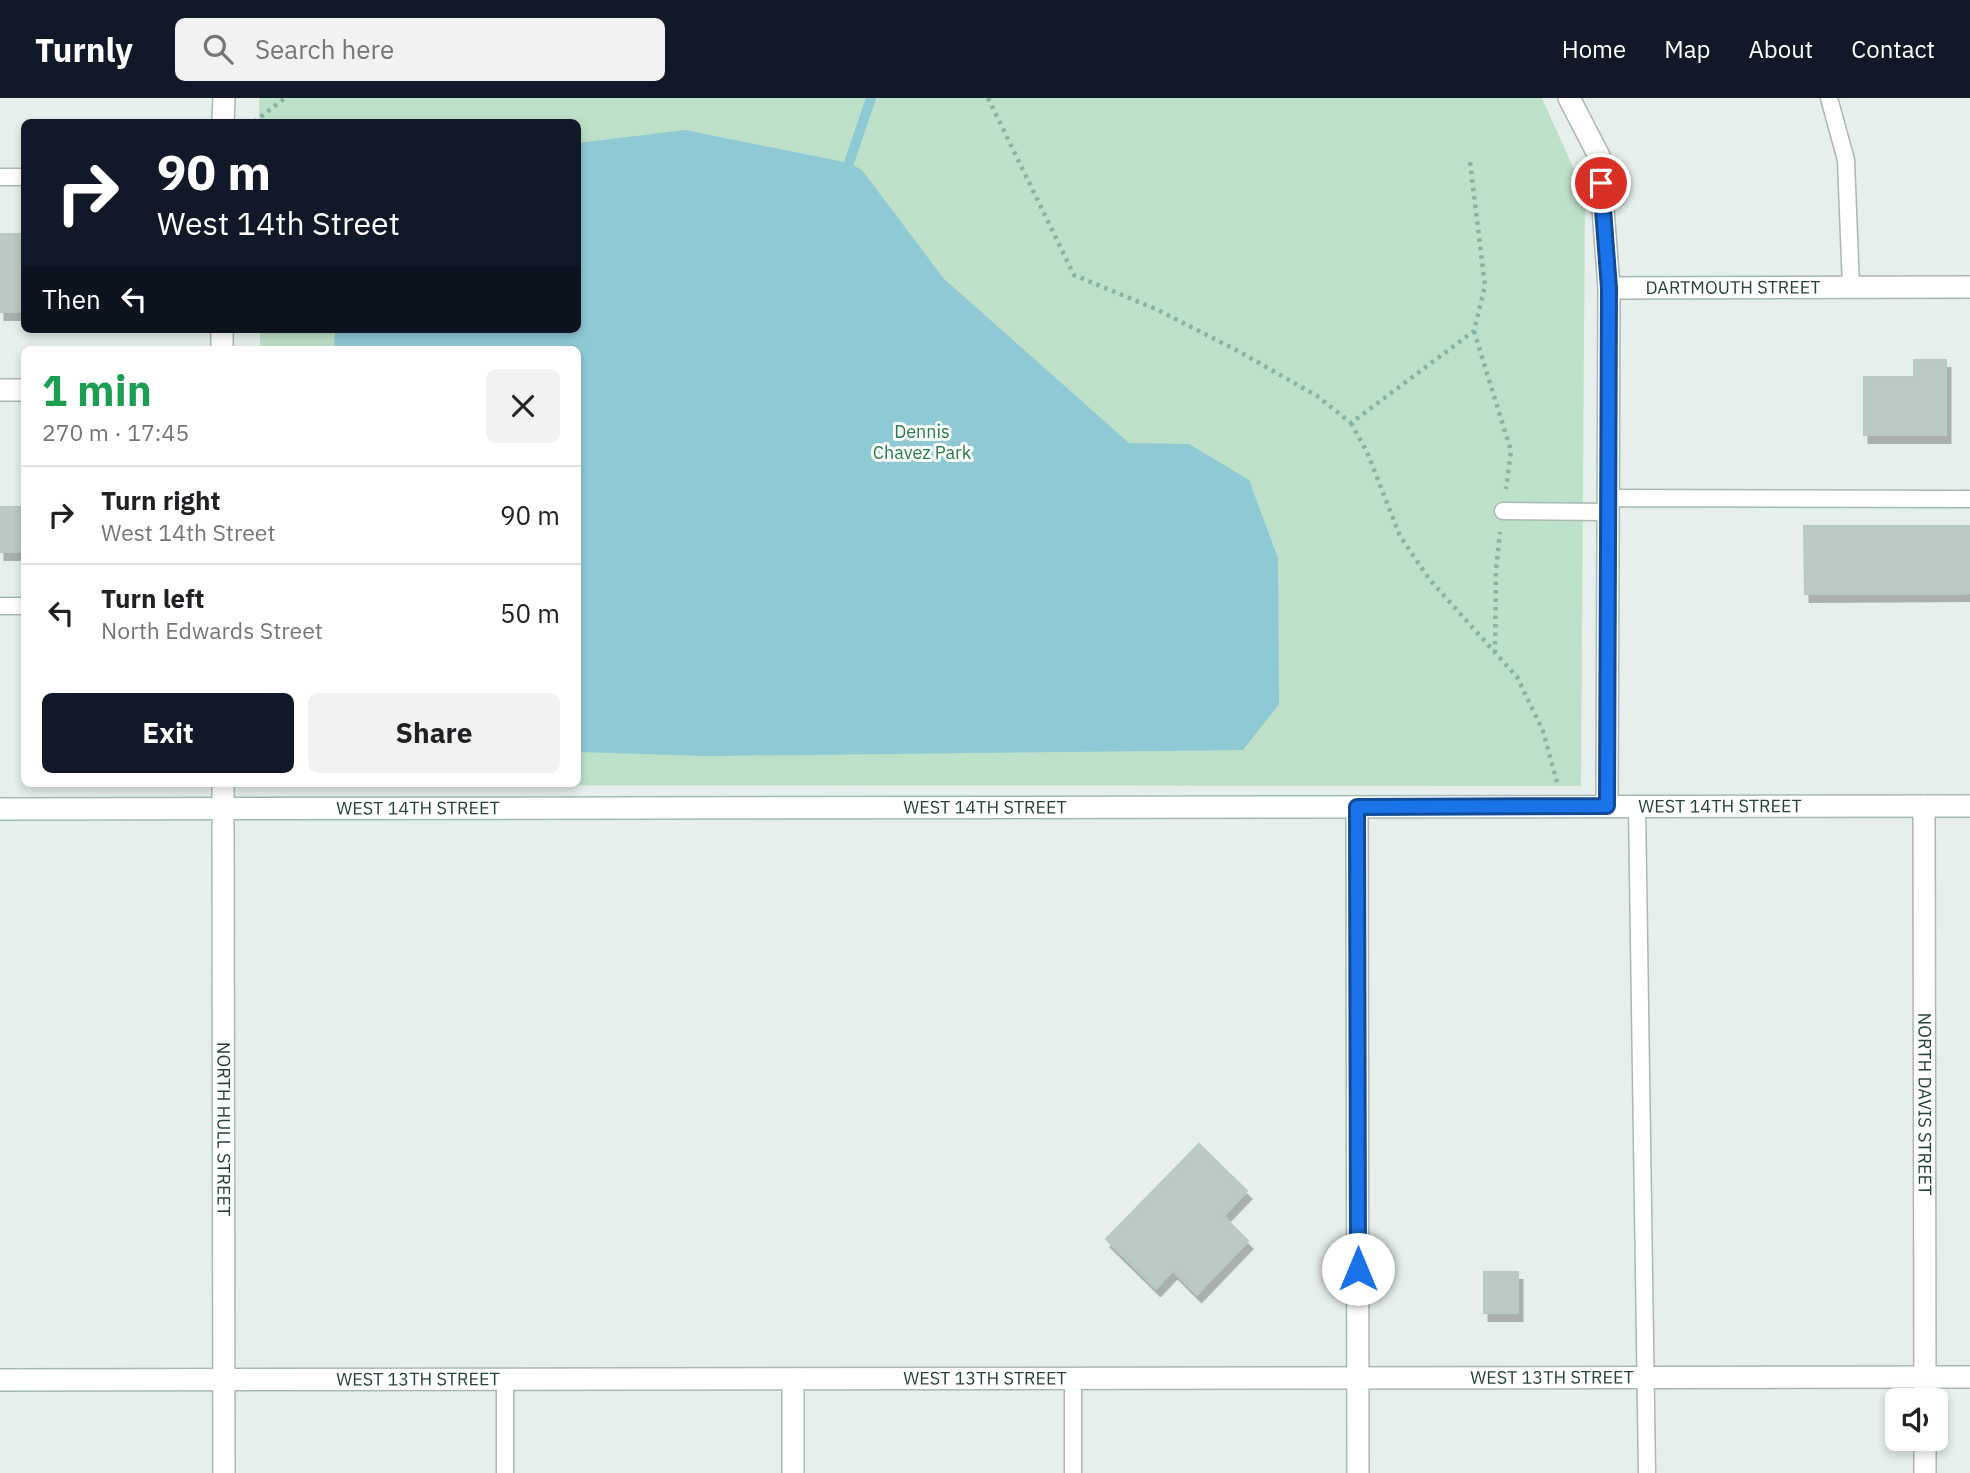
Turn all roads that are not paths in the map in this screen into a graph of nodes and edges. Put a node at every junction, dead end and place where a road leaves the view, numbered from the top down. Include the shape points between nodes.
1 (224, 98) edge
2 (1569, 98) edge
3 (1829, 98) edge
4 (223, 119) edge
5 (0, 177) edge
6 (21, 177) edge
7 (1970, 287) edge
8 (1609, 288) junction
9 (1851, 288) junction
10 (0, 390) edge
11 (21, 390) edge
12 (1970, 499) edge
13 (1608, 505) junction
14 (1503, 511) dead end
15 (0, 606) edge
16 (21, 606) edge
17 (223, 787) edge
18 (1607, 806) junction
19 (1637, 806) junction
20 (1924, 806) junction
21 (1970, 806) edge
22 (1357, 807) junction
23 (223, 808) junction
24 (0, 809) edge
25 (1924, 1377) junction
26 (1970, 1377) edge
27 (1073, 1378) junction
28 (1358, 1378) junction
29 (1646, 1378) junction
30 (505, 1379) junction
31 (793, 1379) junction
32 (0, 1380) edge
33 (224, 1380) junction
34 (1924, 1388) edge
35 (1925, 1451) edge
36 (224, 1473) edge
37 (505, 1473) edge
38 (793, 1473) edge
39 (1073, 1473) edge
40 (1358, 1473) edge
41 (1647, 1473) edge
42 (1925, 1473) edge

1 - 4 street
2 - 8 street via 1599,156
3 - 9 lane via 1846,160
5 - 6 lane
7 - 9 street, DARTMOUTH STREET
8 - 9 street, DARTMOUTH STREET
8 - 13 street
10 - 11 street
12 - 13 lane
13 - 14 lane
13 - 18 street
15 - 16 lane
17 - 23 street, NORTH HULL STREET
18 - 19 street, WEST 14TH STREET
18 - 22 street, WEST 14TH STREET
19 - 20 street, WEST 14TH STREET
19 - 29 lane
20 - 21 street, WEST 14TH STREET
20 - 25 street, NORTH DAVIS STREET
22 - 23 street, WEST 14TH STREET
22 - 28 street
23 - 24 street, WEST 14TH STREET
23 - 33 street, NORTH HULL STREET
25 - 26 street, WEST 13TH STREET
25 - 29 street, WEST 13TH STREET
25 - 34 street, NORTH DAVIS STREET
27 - 28 street, WEST 13TH STREET
27 - 31 street, WEST 13TH STREET
27 - 39 lane
28 - 29 street, WEST 13TH STREET
28 - 40 street
29 - 41 lane
30 - 31 street, WEST 13TH STREET
30 - 33 street, WEST 13TH STREET
30 - 37 lane
31 - 38 street
32 - 33 street, WEST 13TH STREET
33 - 36 street, NORTH HULL STREET
35 - 42 street

